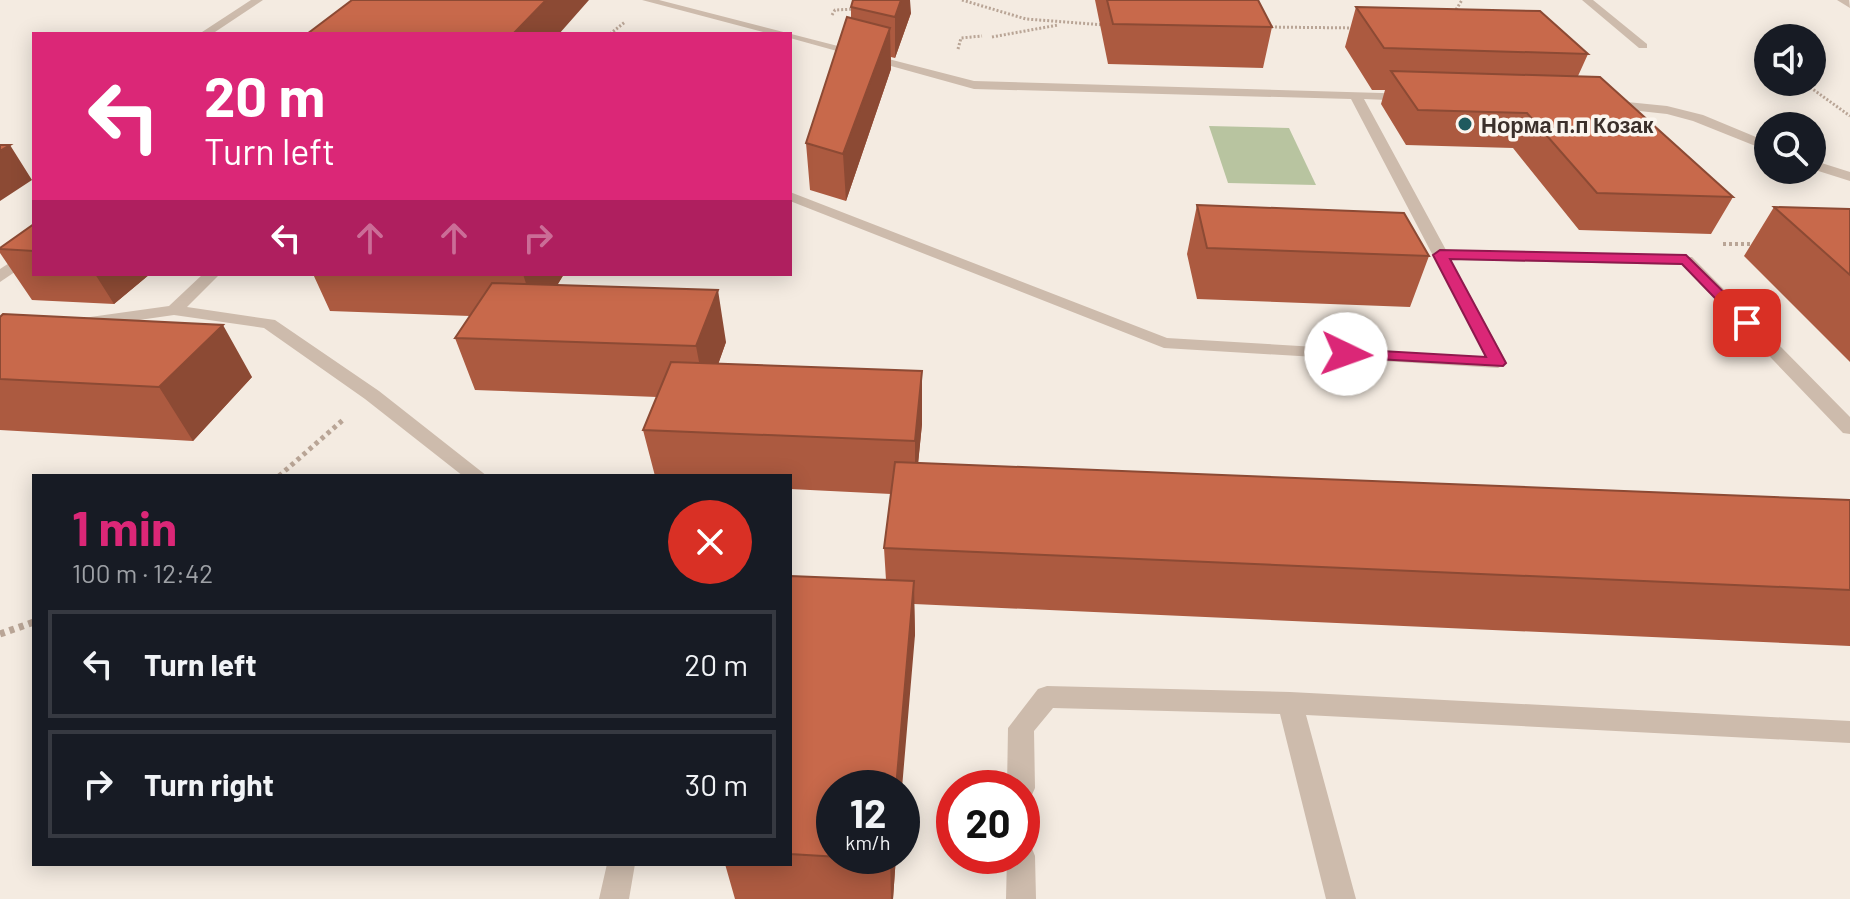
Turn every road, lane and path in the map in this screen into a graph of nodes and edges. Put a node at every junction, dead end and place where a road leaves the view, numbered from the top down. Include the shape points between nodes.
1 (258, 0) edge
2 (647, 0) edge
3 (962, 0) edge
4 (1462, 0) edge
5 (1587, 0) edge
6 (1842, 0) edge
7 (1850, 5) edge
8 (1453, 16) edge
9 (1063, 24) junction
10 (1110, 25) edge
11 (1252, 27) edge
12 (1363, 28) edge
13 (208, 32) edge
14 (776, 32) edge
15 (792, 36) edge
16 (992, 37) dead end
17 (1643, 46) dead end
18 (1355, 95) junction
19 (1822, 96) edge
20 (1432, 98) edge
21 (1586, 103) edge
22 (1850, 116) edge
23 (1754, 142) edge
24 (1826, 169) edge
25 (1850, 177) edge
26 (792, 197) edge
27 (1760, 244) dead end
28 (32, 253) edge
29 (1440, 255) junction
30 (1686, 260) junction
31 (210, 276) edge
32 (0, 277) edge
33 (174, 310) junction
34 (63, 326) edge
35 (372, 395) junction
36 (1850, 428) edge
37 (281, 474) edge
38 (474, 474) edge
39 (32, 623) edge
40 (0, 634) edge
41 (1290, 703) junction
42 (1850, 732) edge
43 (1021, 770) edge
44 (621, 866) edge
45 (1021, 874) edge
46 (614, 899) edge
47 (1021, 899) edge
48 (1341, 899) edge

1 - 13 street
2 - 14 street
3 - 9 path
4 - 8 path
5 - 17 street
6 - 7 street
9 - 10 path
9 - 16 path
11 - 12 path
15 - 18 street via 974,85
18 - 20 street
18 - 29 street
19 - 22 path
21 - 23 street via 1667,110
24 - 25 street
26 - 29 street via 1164,343 1498,363
27 - 30 path via 1715,244
28 - 32 street
29 - 30 street
30 - 36 street
31 - 33 street
33 - 34 street
33 - 35 street via 269,324
35 - 37 path
35 - 38 street
39 - 40 path
41 - 42 street
41 - 43 street via 1047,697 1021,728
41 - 48 street
44 - 46 street
45 - 47 street

